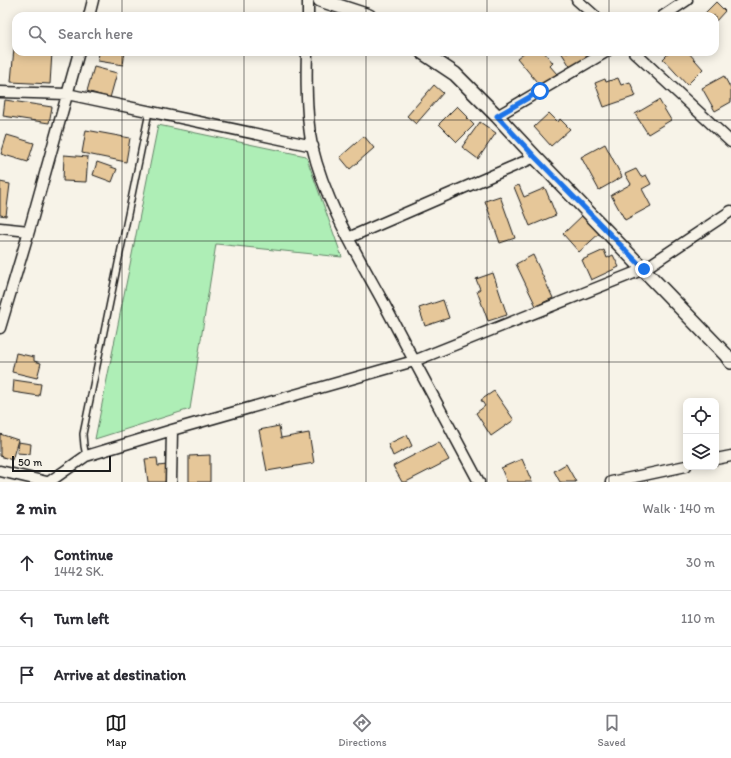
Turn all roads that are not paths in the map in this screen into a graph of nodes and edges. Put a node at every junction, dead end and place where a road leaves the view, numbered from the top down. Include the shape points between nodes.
1 (93, 0) edge
2 (308, 0) edge
3 (320, 0) edge
4 (577, 0) edge
5 (687, 0) edge
6 (89, 12) edge
7 (308, 12) edge
8 (357, 12) edge
9 (590, 12) edge
10 (669, 12) edge
11 (78, 56) edge
12 (307, 56) edge
13 (428, 56) edge
14 (599, 56) edge
15 (638, 56) edge
16 (0, 92) edge
17 (68, 94) junction
18 (149, 112) junction
19 (497, 116) junction
20 (731, 142) edge
21 (313, 146) junction
22 (535, 157) junction
23 (731, 212) edge
24 (0, 228) edge
25 (28, 231) junction
26 (348, 238) junction
27 (644, 269) junction
28 (0, 328) edge
29 (414, 361) junction
30 (731, 362) edge
31 (172, 430) junction
32 (86, 456) junction
33 (731, 456) edge
34 (719, 458) edge
35 (683, 467) edge
36 (0, 471) edge
37 (48, 482) edge
38 (171, 482) edge
39 (480, 482) edge
40 (610, 482) edge

1 - 6 street
2 - 7 street
3 - 8 street
4 - 9 street
5 - 10 street
11 - 17 street
12 - 21 street via 306,105
13 - 19 street via 455,74
14 - 19 street
15 - 20 street
16 - 17 street
17 - 18 street
17 - 25 street
18 - 21 street
18 - 32 lane via 83,434
19 - 22 street
21 - 26 street via 327,193
22 - 26 street
22 - 27 street
23 - 27 street
24 - 25 street
25 - 28 street
26 - 29 street
27 - 29 street
27 - 30 street
29 - 31 street
29 - 39 street
31 - 32 street
31 - 38 street
32 - 37 street
33 - 34 street
35 - 40 street
36 - 37 street

